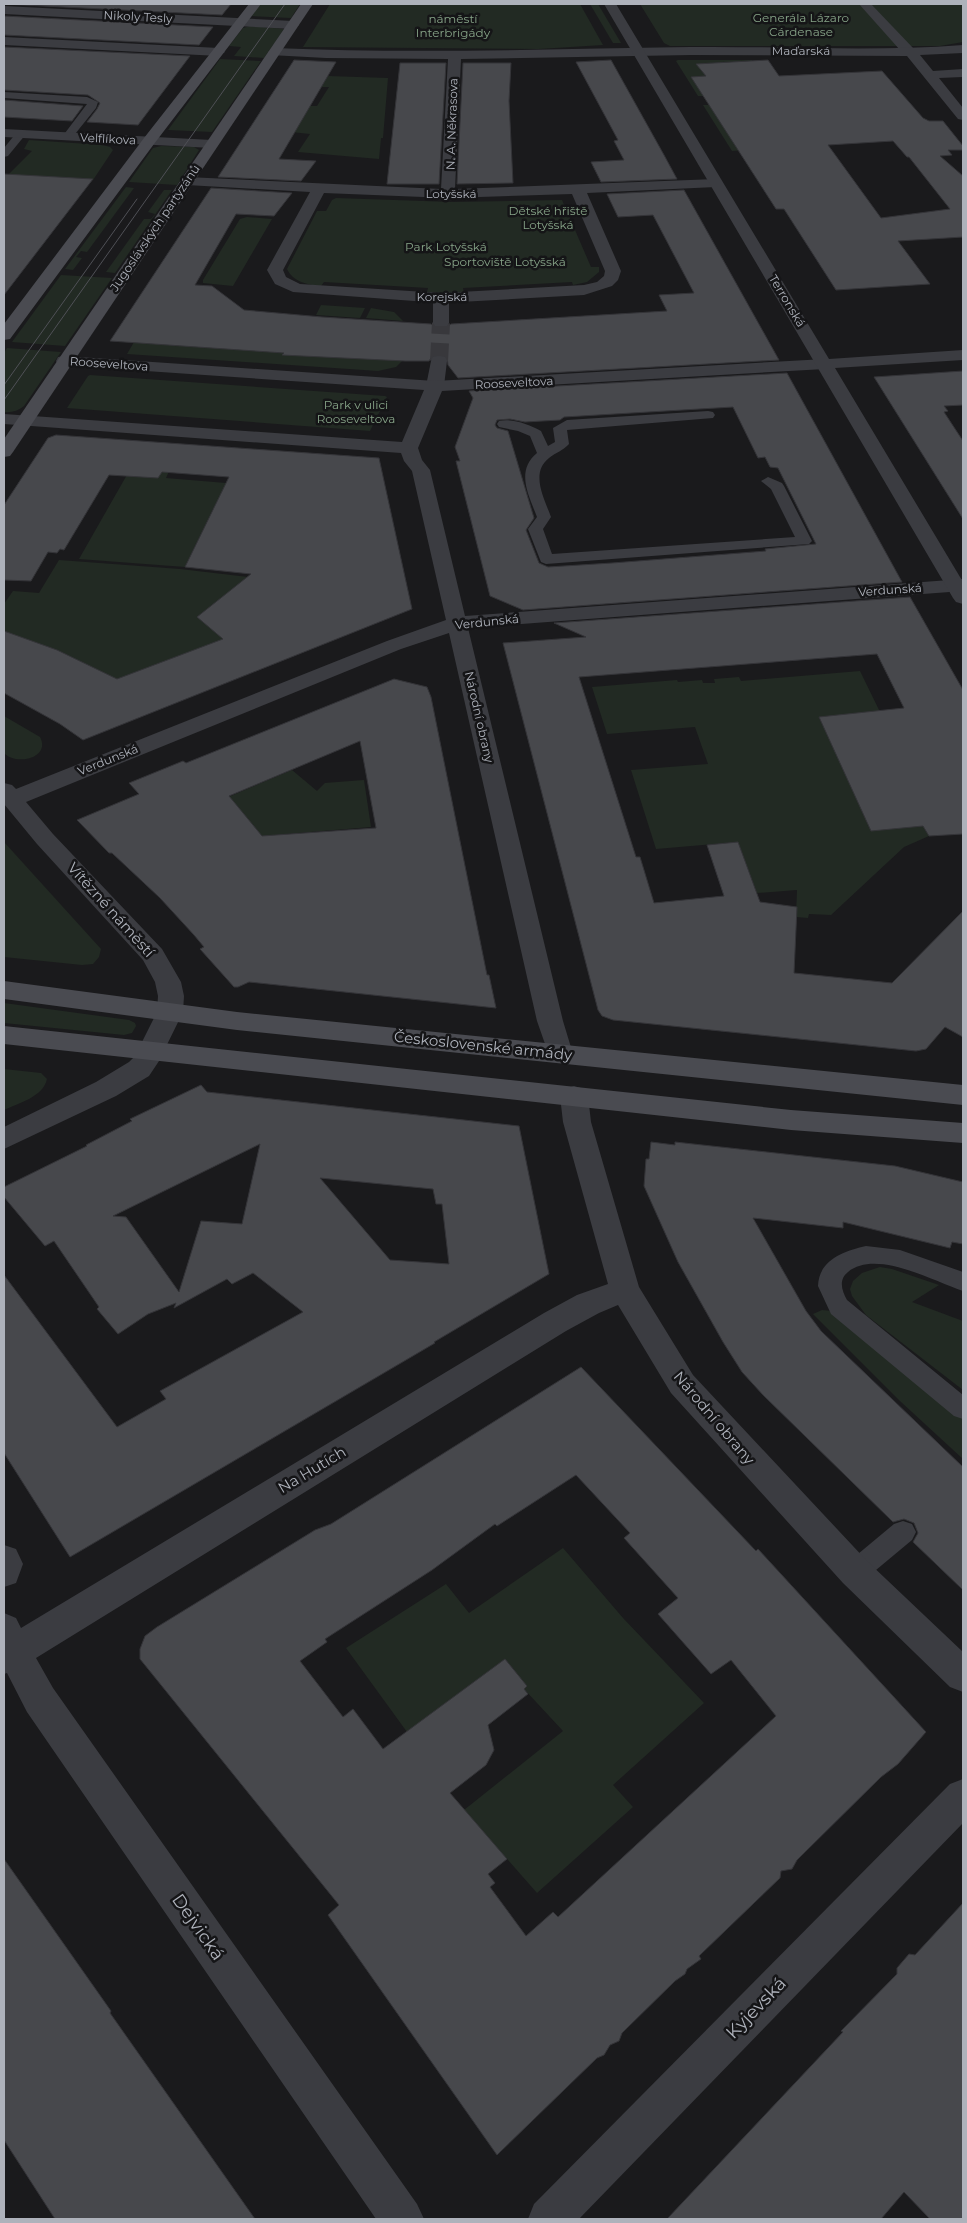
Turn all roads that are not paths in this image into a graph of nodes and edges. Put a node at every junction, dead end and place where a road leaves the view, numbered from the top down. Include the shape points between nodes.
1 (255, 4) edge
2 (307, 4) edge
3 (610, 4) edge
4 (865, 4) edge
5 (4, 10) edge
6 (241, 22) junction
7 (292, 25) junction
8 (4, 41) edge
9 (963, 49) edge
10 (219, 52) junction
11 (274, 52) junction
12 (638, 52) junction
13 (910, 52) junction
14 (454, 55) junction
15 (963, 73) edge
16 (931, 75) junction
17 (4, 95) edge
18 (963, 116) edge
19 (4, 133) edge
20 (21, 134) junction
21 (67, 137) junction
22 (149, 141) junction
23 (212, 144) junction
24 (4, 154) edge
25 (187, 181) junction
26 (716, 182) junction
27 (319, 189) junction
28 (578, 190) junction
29 (448, 194) junction
30 (441, 298) junction
31 (441, 324) tunnel mouth
32 (4, 335) edge
33 (963, 355) edge
34 (64, 361) junction
35 (439, 361) tunnel mouth
36 (825, 364) junction
37 (435, 386) junction
38 (708, 415) dead end
39 (4, 419) edge
40 (26, 421) junction
41 (504, 424) dead end
42 (409, 448) junction
43 (4, 452) edge
44 (544, 453) junction
45 (768, 480) dead end
46 (961, 590) edge
47 (457, 622) junction
48 (8, 794) edge
49 (4, 990) edge
50 (170, 1012) junction
51 (4, 1035) edge
52 (152, 1051) junction
53 (560, 1054) junction
54 (963, 1095) edge
55 (574, 1096) junction
56 (963, 1133) edge
57 (4, 1139) edge
58 (963, 1282) edge
59 (625, 1290) junction
60 (963, 1409) edge
61 (903, 1532) dead end
62 (4, 1560) edge
63 (4, 1572) edge
64 (855, 1572) junction
65 (7, 1646) edge
66 (963, 1674) edge
67 (963, 1797) edge
68 (402, 2219) edge
69 (549, 2219) edge

1 - 6 main road
2 - 7 main road, Jugoslávských partyzánů
3 - 12 street, Terronská
4 - 13 street
5 - 6 street, Nikoly Tesly
6 - 7 street, Nikoly Tesly
6 - 10 main road
7 - 11 main road, Jugoslávských partyzánů
8 - 10 street
9 - 13 street, Maďarská
10 - 22 main road
11 - 14 street
11 - 23 main road, Jugoslávských partyzánů
12 - 13 street, Maďarská
12 - 14 street
12 - 26 street, Terronská
13 - 16 street
14 - 29 street, N. A. Někrasova
15 - 16 street
16 - 18 street
17 - 21 lane via 93,102
19 - 20 street, Velflíkova
20 - 21 street, Velflíkova
20 - 24 lane
21 - 22 street, Velflíkova
22 - 23 street, Velflíkova
22 - 32 main road
23 - 25 main road, Jugoslávských partyzánů
25 - 27 street, Lotyšská
25 - 34 main road, Jugoslávských partyzánů
26 - 28 street, Lotyšská
26 - 36 street, Terronská
27 - 29 street, Lotyšská
27 - 30 street, Korejská via 275,270 282,283 299,289
28 - 29 street, Lotyšská
28 - 30 street, Korejská via 613,271 606,283 584,290
30 - 31 street
33 - 36 street, Rooseveltova
34 - 37 street, Rooseveltova
34 - 40 main road, Jugoslávských partyzánů
35 - 37 street
36 - 37 street, Rooseveltova
36 - 46 street, Terronská
37 - 42 street
38 - 44 lane via 566,424 560,428 562,444
39 - 40 street
40 - 42 street
40 - 43 main road, Jugoslávských partyzánů
41 - 44 lane via 522,426 536,434
42 - 47 street, Národní obrany via 413,461 421,470
44 - 45 lane via 535,463 530,479 544,517 535,529 546,559 804,541 777,486
46 - 47 street, Verdunská
47 - 48 street, Verdunská
47 - 53 street, Národní obrany
48 - 50 street, Vítězné náměstí via 153,956 168,982
49 - 50 main road, Československé armády
50 - 52 street, Vítězné náměstí
50 - 53 main road, Československé armády
51 - 52 main road
52 - 55 main road
52 - 57 street, Vítězné náměstí via 130,1076
53 - 54 main road, Československé armády
55 - 56 main road via 791,1120
55 - 59 street, Národní obrany via 577,1122
58 - 60 lane via 879,1254 866,1254 842,1262 829,1280 839,1307
59 - 64 street, Národní obrany via 682,1384
59 - 65 street, Na Hutích via 588,1304 555,1322
61 - 64 lane
62 - 63 street
64 - 66 street, Národní obrany
65 - 68 street, Dejvická via 40,1700
67 - 69 street, Kyjevská

